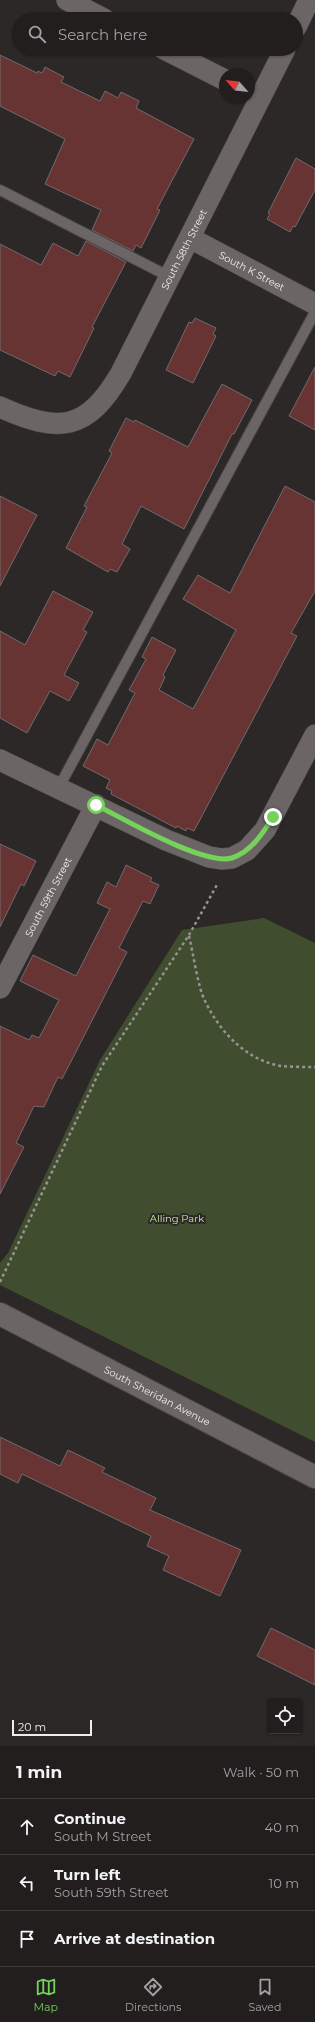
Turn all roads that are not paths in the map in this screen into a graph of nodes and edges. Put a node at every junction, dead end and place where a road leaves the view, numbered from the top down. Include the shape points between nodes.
1 (67, 0) edge
2 (310, 0) edge
3 (90, 12) edge
4 (303, 14) edge
5 (178, 56) edge
6 (280, 56) edge
7 (219, 77) edge
8 (255, 95) edge
9 (251, 104) edge
10 (0, 190) edge
11 (190, 238) junction
12 (170, 277) junction
13 (315, 304) edge
14 (315, 312) edge
15 (0, 407) edge
16 (315, 735) edge
17 (0, 760) edge
18 (59, 787) junction
19 (96, 805) junction
20 (0, 988) edge
21 (0, 1314) edge
22 (315, 1477) edge

1 - 3 street
2 - 4 street
5 - 7 street
6 - 8 street, South 58th Street
9 - 11 street, South 58th Street
10 - 12 lane
11 - 12 street, South 58th Street
11 - 13 street, South K Street
12 - 15 street, South 58th Street via 111,390 84,418 58,424 29,418
14 - 18 lane
16 - 19 street via 265,830 247,850 232,858 209,857 190,850
17 - 18 street
18 - 19 street
19 - 20 street, South 59th Street
21 - 22 street, South Sheridan Avenue

